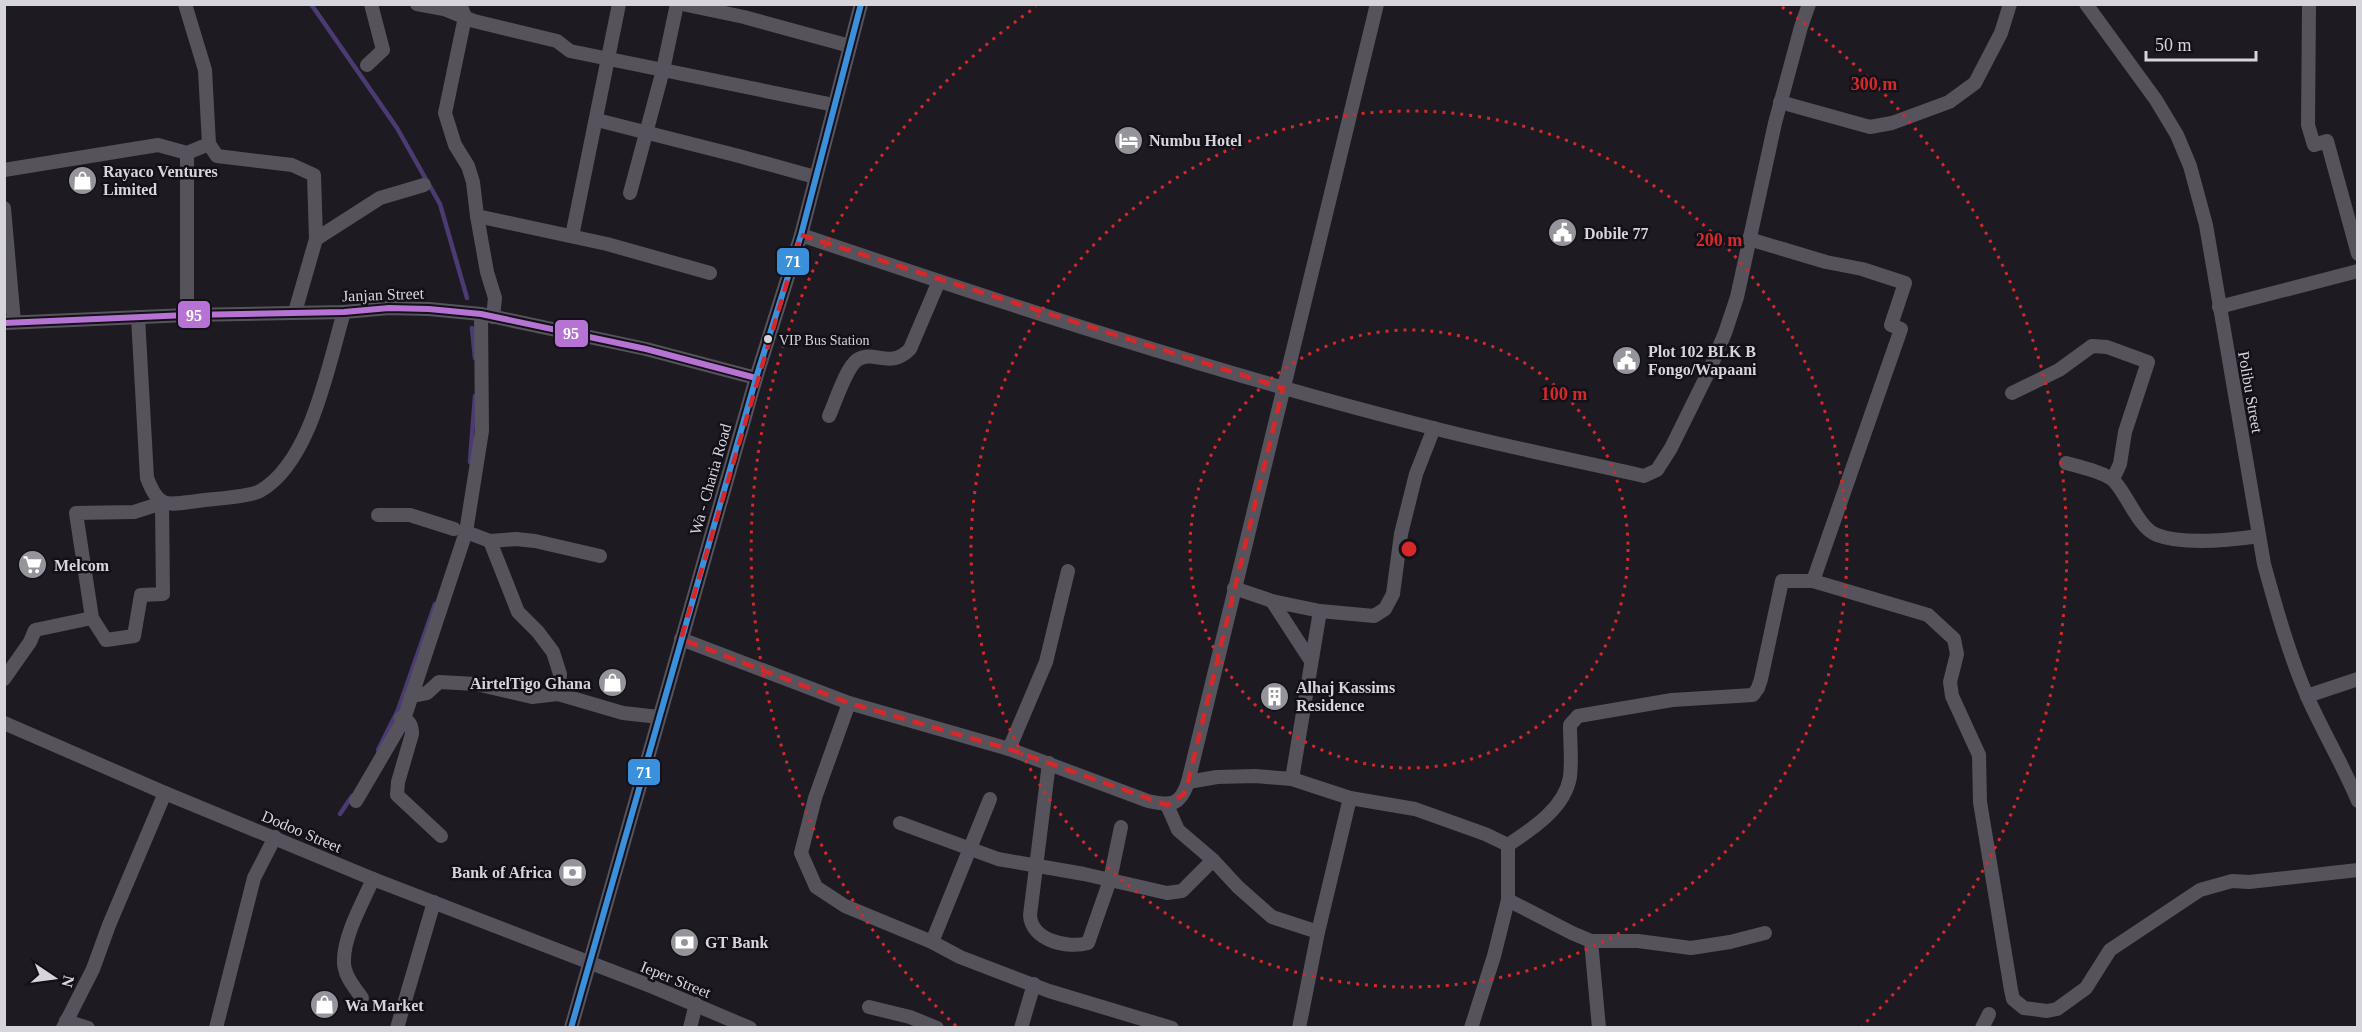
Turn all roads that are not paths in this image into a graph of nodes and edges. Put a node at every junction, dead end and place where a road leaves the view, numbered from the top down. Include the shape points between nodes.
1 (185, 4) edge
2 (371, 4) edge
3 (417, 4) edge
4 (619, 4) edge
5 (676, 4) edge
6 (682, 4) edge
7 (861, 4) edge
8 (1377, 4) edge
9 (1809, 4) edge
10 (2010, 4) edge
11 (2086, 4) edge
12 (2309, 4) edge
13 (462, 11) edge
14 (850, 46) junction
15 (608, 58) junction
16 (367, 65) dead end
17 (663, 70) junction
18 (1780, 102) junction
19 (834, 105) junction
20 (597, 120) junction
21 (646, 132) junction
22 (209, 144) junction
23 (188, 153) junction
24 (4, 170) edge
25 (815, 177) junction
26 (424, 185) dead end
27 (630, 193) dead end
28 (4, 208) edge
29 (477, 216) junction
30 (801, 235) junction
31 (572, 236) junction
32 (1749, 238) junction
33 (316, 239) junction
34 (2358, 254) edge
35 (2358, 271) edge
36 (710, 273) dead end
37 (939, 281) junction
38 (2219, 307) junction
39 (295, 312) junction
40 (344, 312) junction
41 (187, 315) junction
42 (487, 316) junction
43 (138, 317) junction
44 (9, 322) edge
45 (756, 378) junction
46 (1283, 388) junction
47 (2012, 393) dead end
48 (829, 416) dead end
49 (1434, 428) junction
50 (2066, 463) dead end
51 (2113, 479) junction
52 (162, 502) junction
53 (378, 515) dead end
54 (460, 531) junction
55 (2259, 536) junction
56 (490, 541) junction
57 (600, 556) dead end
58 (1068, 571) dead end
59 (1813, 581) junction
60 (1234, 588) junction
61 (1272, 601) junction
62 (1320, 611) junction
63 (92, 618) junction
64 (681, 639) junction
65 (1311, 661) junction
66 (4, 679) edge
67 (2358, 679) edge
68 (558, 694) junction
69 (411, 696) junction
70 (2307, 696) junction
71 (849, 703) junction
72 (659, 717) junction
73 (402, 718) junction
74 (4, 723) edge
75 (1009, 749) junction
76 (1049, 763) junction
77 (1292, 779) junction
78 (1188, 782) junction
79 (165, 793) junction
80 (1350, 798) junction
81 (990, 800) dead end
82 (356, 801) dead end
83 (2358, 801) edge
84 (1167, 805) junction
85 (900, 823) dead end
86 (1121, 827) dead end
87 (441, 836) dead end
88 (275, 837) junction
89 (1508, 845) junction
90 (968, 848) junction
91 (1213, 860) junction
92 (1036, 867) junction
93 (2358, 870) edge
94 (373, 879) junction
95 (1110, 880) junction
96 (1508, 900) junction
97 (434, 902) junction
98 (1318, 932) junction
99 (1765, 933) dead end
100 (1592, 941) junction
101 (932, 942) junction
102 (589, 962) junction
103 (1034, 984) junction
104 (362, 998) dead end
105 (696, 1004) junction
106 (869, 1007) dead end
107 (1989, 1014) dead end
108 (64, 1024) edge
109 (1148, 1024) edge
110 (88, 1028) edge
111 (216, 1028) edge
112 (397, 1028) edge
113 (571, 1028) edge
114 (690, 1028) edge
115 (750, 1028) edge
116 (937, 1028) edge
117 (1021, 1028) edge
118 (1172, 1028) edge
119 (1299, 1028) edge
120 (1472, 1028) edge
121 (1599, 1028) edge
122 (1982, 1028) edge

1 - 22 street via 206,70
2 - 16 street via 384,50
3 - 13 street
4 - 15 street
5 - 17 street
6 - 14 street
7 - 14 street, Wa - Charia Road
8 - 46 street
9 - 18 street
10 - 18 street via 2001,33 1975,83 1949,102 1870,127
11 - 38 street, Polibu Street via 2157,100 2177,135 2206,225
12 - 34 street via 2307,125 2314,145 2327,141
13 - 15 street via 557,41 570,51
13 - 29 street via 445,114 455,145 468,166
14 - 19 street, Wa - Charia Road
15 - 17 street
15 - 20 street
17 - 19 street
17 - 21 street
18 - 32 street
19 - 25 street, Wa - Charia Road
20 - 21 street
20 - 31 street
21 - 25 street
21 - 27 street
22 - 23 street
22 - 33 street via 217,156 292,165 314,175
23 - 24 street via 158,145
23 - 41 street
25 - 30 street, Wa - Charia Road
26 - 33 street via 380,198
28 - 44 street
29 - 31 street
29 - 42 street via 495,298
30 - 37 street
30 - 45 street, Wa - Charia Road
31 - 36 street
32 - 49 street via 1725,333 1657,470 1644,476
32 - 59 street via 1905,283 1891,325 1901,329
33 - 39 street
35 - 38 street
37 - 46 street
37 - 48 street via 910,349 892,360 858,359
38 - 55 street, Polibu Street
39 - 40 street, Janjan Street
39 - 41 street, Janjan Street
40 - 42 street, Janjan Street via 409,308
40 - 52 street via 310,425 284,472 258,492
41 - 43 street, Janjan Street
42 - 45 street, Janjan Street via 646,349
42 - 54 street via 482,431
43 - 44 street, Janjan Street
43 - 52 street via 147,478 154,496
45 - 64 street, Wa - Charia Road
46 - 49 street
46 - 60 street
47 - 51 street via 2059,370 2092,346 2107,347 2148,362
49 - 62 street via 1416,474 1401,534 1393,594 1384,609 1374,616
50 - 51 street
51 - 55 street via 2156,535 2225,541
52 - 63 street via 134,512 76,513
52 - 63 street via 163,594 141,595 134,636 106,640
53 - 54 street via 410,515
54 - 56 street
54 - 69 street
55 - 70 street, Polibu Street via 2275,604
56 - 57 street via 535,541
56 - 68 street via 518,612 553,652 560,674
58 - 75 street via 1046,663
59 - 89 street via 1782,581 1761,679 1753,695 1672,700 1573,720 1570,777 1565,794 1541,822
59 - 93 street via 1928,615 1954,639 1957,654 1950,682 1952,696 1979,755 1980,802 2011,990 2013,999 2024,1008 2057,1009 2086,988 2110,950 2200,890 2232,881
60 - 61 street
60 - 78 street
61 - 62 street
61 - 65 street
62 - 65 street
63 - 66 street via 35,630
64 - 71 street
64 - 72 street, Wa - Charia Road
65 - 77 street
67 - 70 street
68 - 69 street via 532,697 476,684 439,682 427,693
68 - 72 street via 623,713
69 - 73 street
70 - 83 street, Polibu Street
71 - 75 street
71 - 101 street via 815,798 801,853 816,887 845,906
72 - 102 street, Wa - Charia Road
73 - 82 street
73 - 87 street via 412,726 412,734 397,795
74 - 79 street, Dodoo Street
75 - 76 street
76 - 84 street
76 - 92 street
77 - 78 street via 1216,777
77 - 80 street
78 - 84 street via 1184,794
79 - 88 street, Dodoo Street
79 - 108 street via 93,969
80 - 89 street via 1416,809
80 - 98 street
81 - 90 street
84 - 91 street via 1178,830
85 - 90 street
86 - 95 street
88 - 94 street, Dodoo Street
88 - 111 street via 254,878
89 - 96 street
90 - 92 street
90 - 101 street
91 - 95 street via 1182,891 1167,893
91 - 98 street via 1272,917
92 - 95 street
92 - 95 street via 1030,923 1040,935 1053,941 1088,943
94 - 97 street, Dodoo Street
94 - 104 street via 348,938 344,961 348,979
96 - 100 street
96 - 120 street
97 - 102 street, Dodoo Street
97 - 112 street
98 - 119 street
99 - 100 street via 1691,948 1638,941
100 - 121 street
101 - 103 street via 960,957
102 - 105 street, Ieper Street
102 - 113 street, Wa - Charia Road
103 - 109 street
103 - 117 street
105 - 114 street
105 - 115 street, Ieper Street
106 - 116 street
107 - 122 street
108 - 110 street
109 - 118 street

